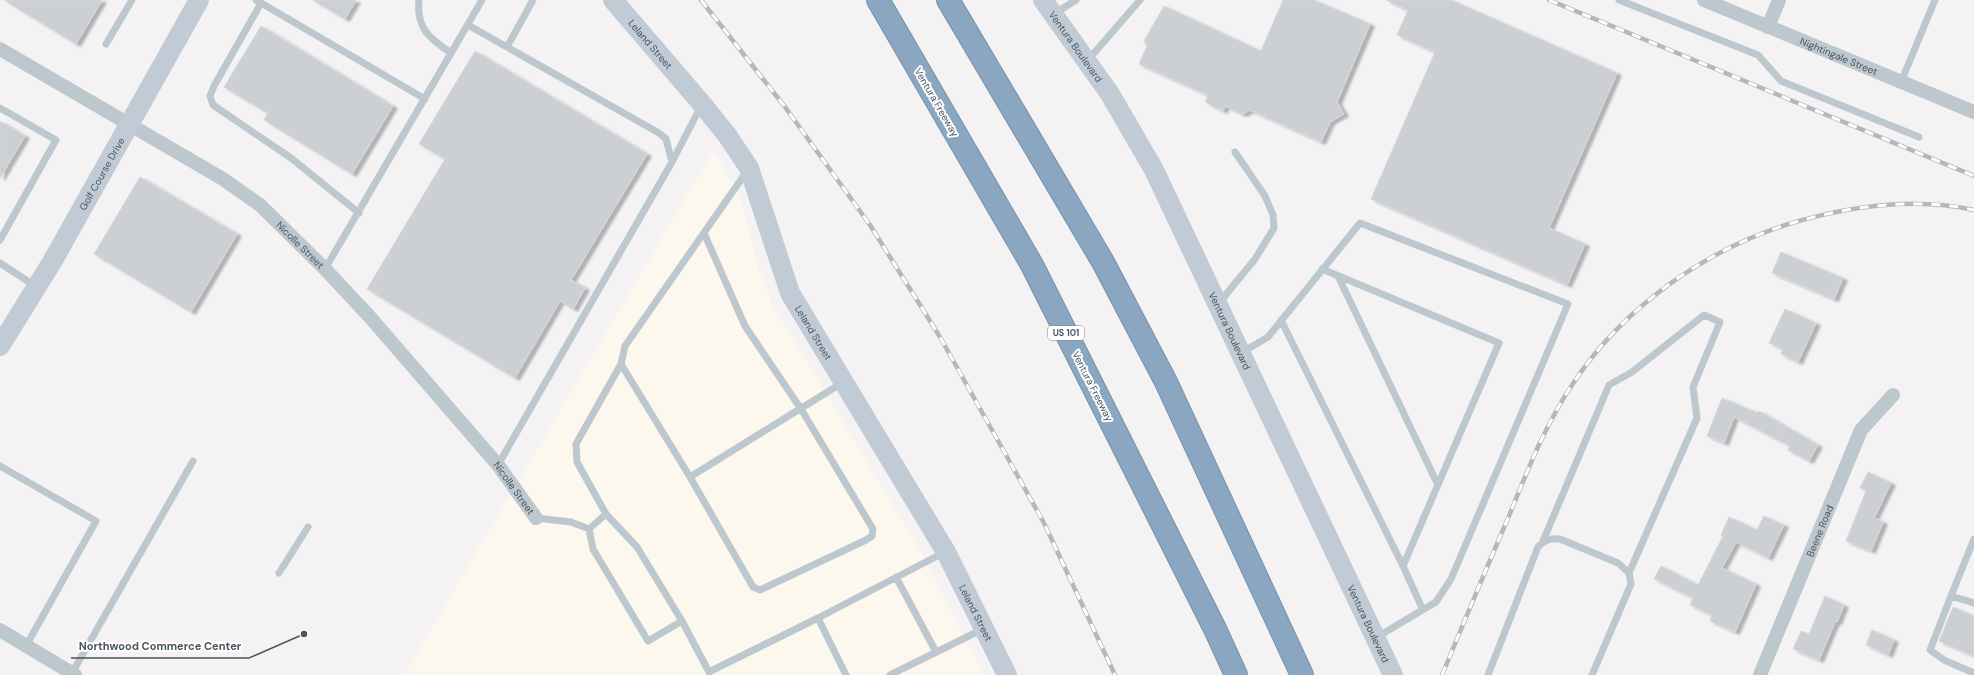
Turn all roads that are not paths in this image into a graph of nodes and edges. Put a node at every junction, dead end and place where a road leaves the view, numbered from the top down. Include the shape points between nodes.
1 (132, 0) edge
2 (199, 0) edge
3 (419, 0) edge
4 (482, 0) edge
5 (533, 0) edge
6 (613, 0) edge
7 (878, 0) edge
8 (948, 0) edge
9 (1076, 0) edge
10 (1140, 0) edge
11 (1619, 0) edge
12 (1704, 0) edge
13 (1780, 0) edge
14 (1935, 0) edge
15 (259, 2) edge
16 (1048, 7) edge
17 (468, 25) junction
18 (1768, 27) junction
19 (106, 44) dead end
20 (508, 47) junction
21 (0, 49) edge
22 (451, 53) junction
23 (1087, 62) junction
24 (1901, 82) junction
25 (425, 99) junction
26 (702, 104) junction
27 (0, 108) edge
28 (1974, 112) edge
29 (129, 124) junction
30 (1919, 137) dead end
31 (1235, 152) dead end
32 (672, 162) junction
33 (749, 168) junction
34 (359, 213) junction
35 (704, 233) junction
36 (0, 240) edge
37 (0, 263) edge
38 (325, 268) junction
39 (1322, 269) junction
40 (1338, 276) junction
41 (37, 287) junction
42 (1218, 304) junction
43 (1281, 320) junction
44 (0, 346) edge
45 (1241, 353) junction
46 (621, 364) junction
47 (844, 382) junction
48 (1893, 395) dead end
49 (801, 409) junction
50 (193, 461) dead end
51 (498, 465) junction
52 (0, 466) edge
53 (690, 478) junction
54 (1438, 485) junction
55 (606, 514) junction
56 (536, 518) joint
57 (308, 527) dead end
58 (589, 529) junction
59 (1974, 539) edge
60 (1543, 541) junction
61 (946, 552) junction
62 (1403, 566) junction
63 (279, 573) dead end
64 (1629, 573) junction
65 (896, 577) junction
66 (1951, 596) junction
67 (1974, 602) edge
68 (1423, 610) junction
69 (818, 618) junction
70 (682, 621) junction
71 (984, 628) junction
72 (0, 630) edge
73 (1376, 638) junction
74 (26, 646) junction
75 (936, 652) junction
76 (709, 672) junction
77 (1974, 673) edge
78 (74, 674) edge
79 (702, 675) edge
80 (846, 675) edge
81 (890, 675) edge
82 (1007, 675) edge
83 (1236, 675) edge
84 (1302, 675) edge
85 (1393, 675) edge
86 (1488, 675) edge
87 (1592, 675) edge
88 (1760, 675) edge

1 - 19 lane
2 - 29 street, Golf Course Drive
3 - 22 lane via 418,13 422,28
4 - 17 lane
5 - 20 lane
6 - 26 street, Leland Street
7 - 83 highway, Ventura Freeway / US 101 via 1032,265 1213,624
8 - 84 highway via 1103,262 1166,382
9 - 16 lane
10 - 23 lane
11 - 30 lane via 1758,55 1781,82
12 - 18 street, Nightingale Street
13 - 18 street
14 - 24 lane
15 - 25 lane
15 - 34 lane via 214,86 210,96 213,105 291,158
16 - 23 street, Ventura Boulevard
17 - 20 lane
17 - 22 lane
18 - 24 street, Nightingale Street
20 - 32 lane via 659,133 666,139
21 - 29 street, Nicolle Street
22 - 25 lane
23 - 42 street, Ventura Boulevard via 1133,132 1154,170
24 - 28 street, Nightingale Street
25 - 34 lane
26 - 32 lane
26 - 33 street, Leland Street
27 - 36 lane via 56,140
29 - 38 street, Nicolle Street via 241,191 277,221
29 - 41 street, Golf Course Drive
31 - 42 lane via 1265,196 1273,215 1274,228 1255,259
32 - 51 lane
33 - 35 lane
33 - 47 street, Leland Street via 790,293
34 - 38 lane
35 - 46 lane via 625,346
35 - 49 lane via 745,326
37 - 41 lane
38 - 51 street, Nicolle Street
39 - 40 lane
39 - 43 lane
39 - 68 lane via 1360,223 1568,304 1451,579 1436,602
40 - 54 lane
40 - 54 lane via 1499,343
41 - 44 street, Golf Course Drive
42 - 45 street, Ventura Boulevard
43 - 45 lane via 1268,337
43 - 62 lane
45 - 73 street, Ventura Boulevard
46 - 53 lane
46 - 55 lane via 576,444 577,462
47 - 49 lane
47 - 61 street, Leland Street
48 - 88 street, Beene Road via 1861,430
49 - 53 lane
49 - 53 lane via 872,529 872,536 866,540 760,590 753,587
50 - 78 lane
51 - 56 street, Nicolle Street
52 - 74 lane via 96,522
54 - 62 lane
55 - 58 lane
55 - 70 lane via 637,547
56 - 58 lane via 571,522
57 - 63 lane
58 - 70 lane via 593,549 648,641
59 - 66 lane
60 - 64 lane via 1560,539 1618,563
60 - 64 lane via 1609,385 1632,372 1704,315 1720,322 1693,387 1697,418
60 - 86 lane via 1538,547
61 - 65 lane
61 - 71 street, Leland Street
62 - 68 lane
64 - 87 lane via 1631,584
65 - 69 lane
65 - 75 lane
66 - 67 lane
66 - 77 lane via 1930,650 1944,660
68 - 73 lane
69 - 76 lane
69 - 80 lane
70 - 76 lane
71 - 75 lane
71 - 82 street, Leland Street
72 - 74 street
73 - 85 street, Ventura Boulevard
74 - 78 street
75 - 81 lane
76 - 79 lane

